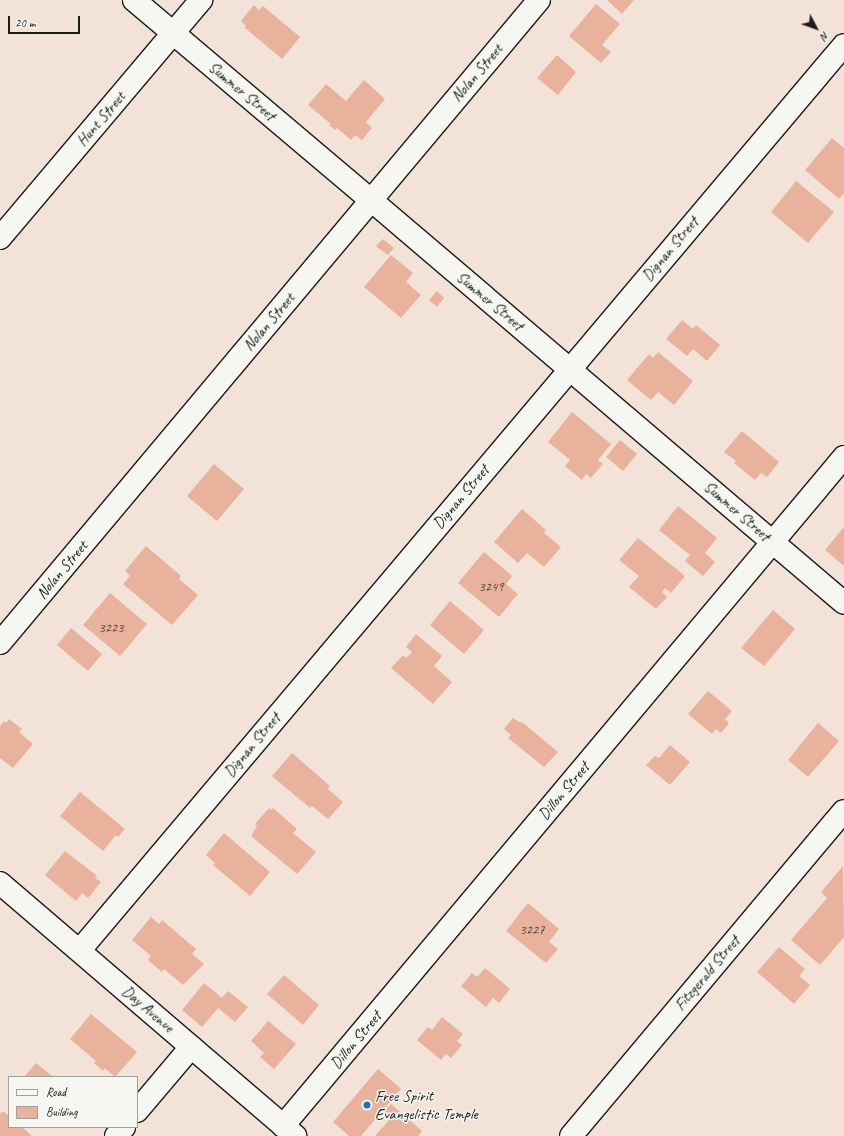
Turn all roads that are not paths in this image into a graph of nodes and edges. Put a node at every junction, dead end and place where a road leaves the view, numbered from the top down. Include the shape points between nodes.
1 (134, 0) edge
2 (202, 0) edge
3 (538, 0) edge
4 (174, 34) junction
5 (844, 45) edge
6 (371, 200) junction
7 (3, 229) edge
8 (569, 369) junction
9 (844, 456) edge
10 (772, 542) junction
11 (844, 604) edge
12 (0, 643) edge
13 (844, 810) edge
14 (0, 883) edge
15 (80, 950) junction
16 (191, 1047) junction
17 (138, 1110) edge
18 (123, 1128) edge
19 (289, 1131) edge
20 (116, 1136) edge
21 (571, 1136) edge

1 - 4 street, Summer Street
2 - 4 street, Hunt Street
3 - 6 street, Nolan Street
4 - 6 street, Summer Street
4 - 7 street, Hunt Street
5 - 8 street, Dignan Street
6 - 8 street, Summer Street
6 - 12 street, Nolan Street
8 - 10 street, Summer Street
8 - 15 street, Dignan Street
9 - 10 street, Dillon Street
10 - 11 street, Summer Street
10 - 19 street, Dillon Street
13 - 21 street, Fitzgerald Street
14 - 15 street, Day Avenue
15 - 16 street, Day Avenue
16 - 17 street
16 - 19 street, Day Avenue
18 - 20 street

